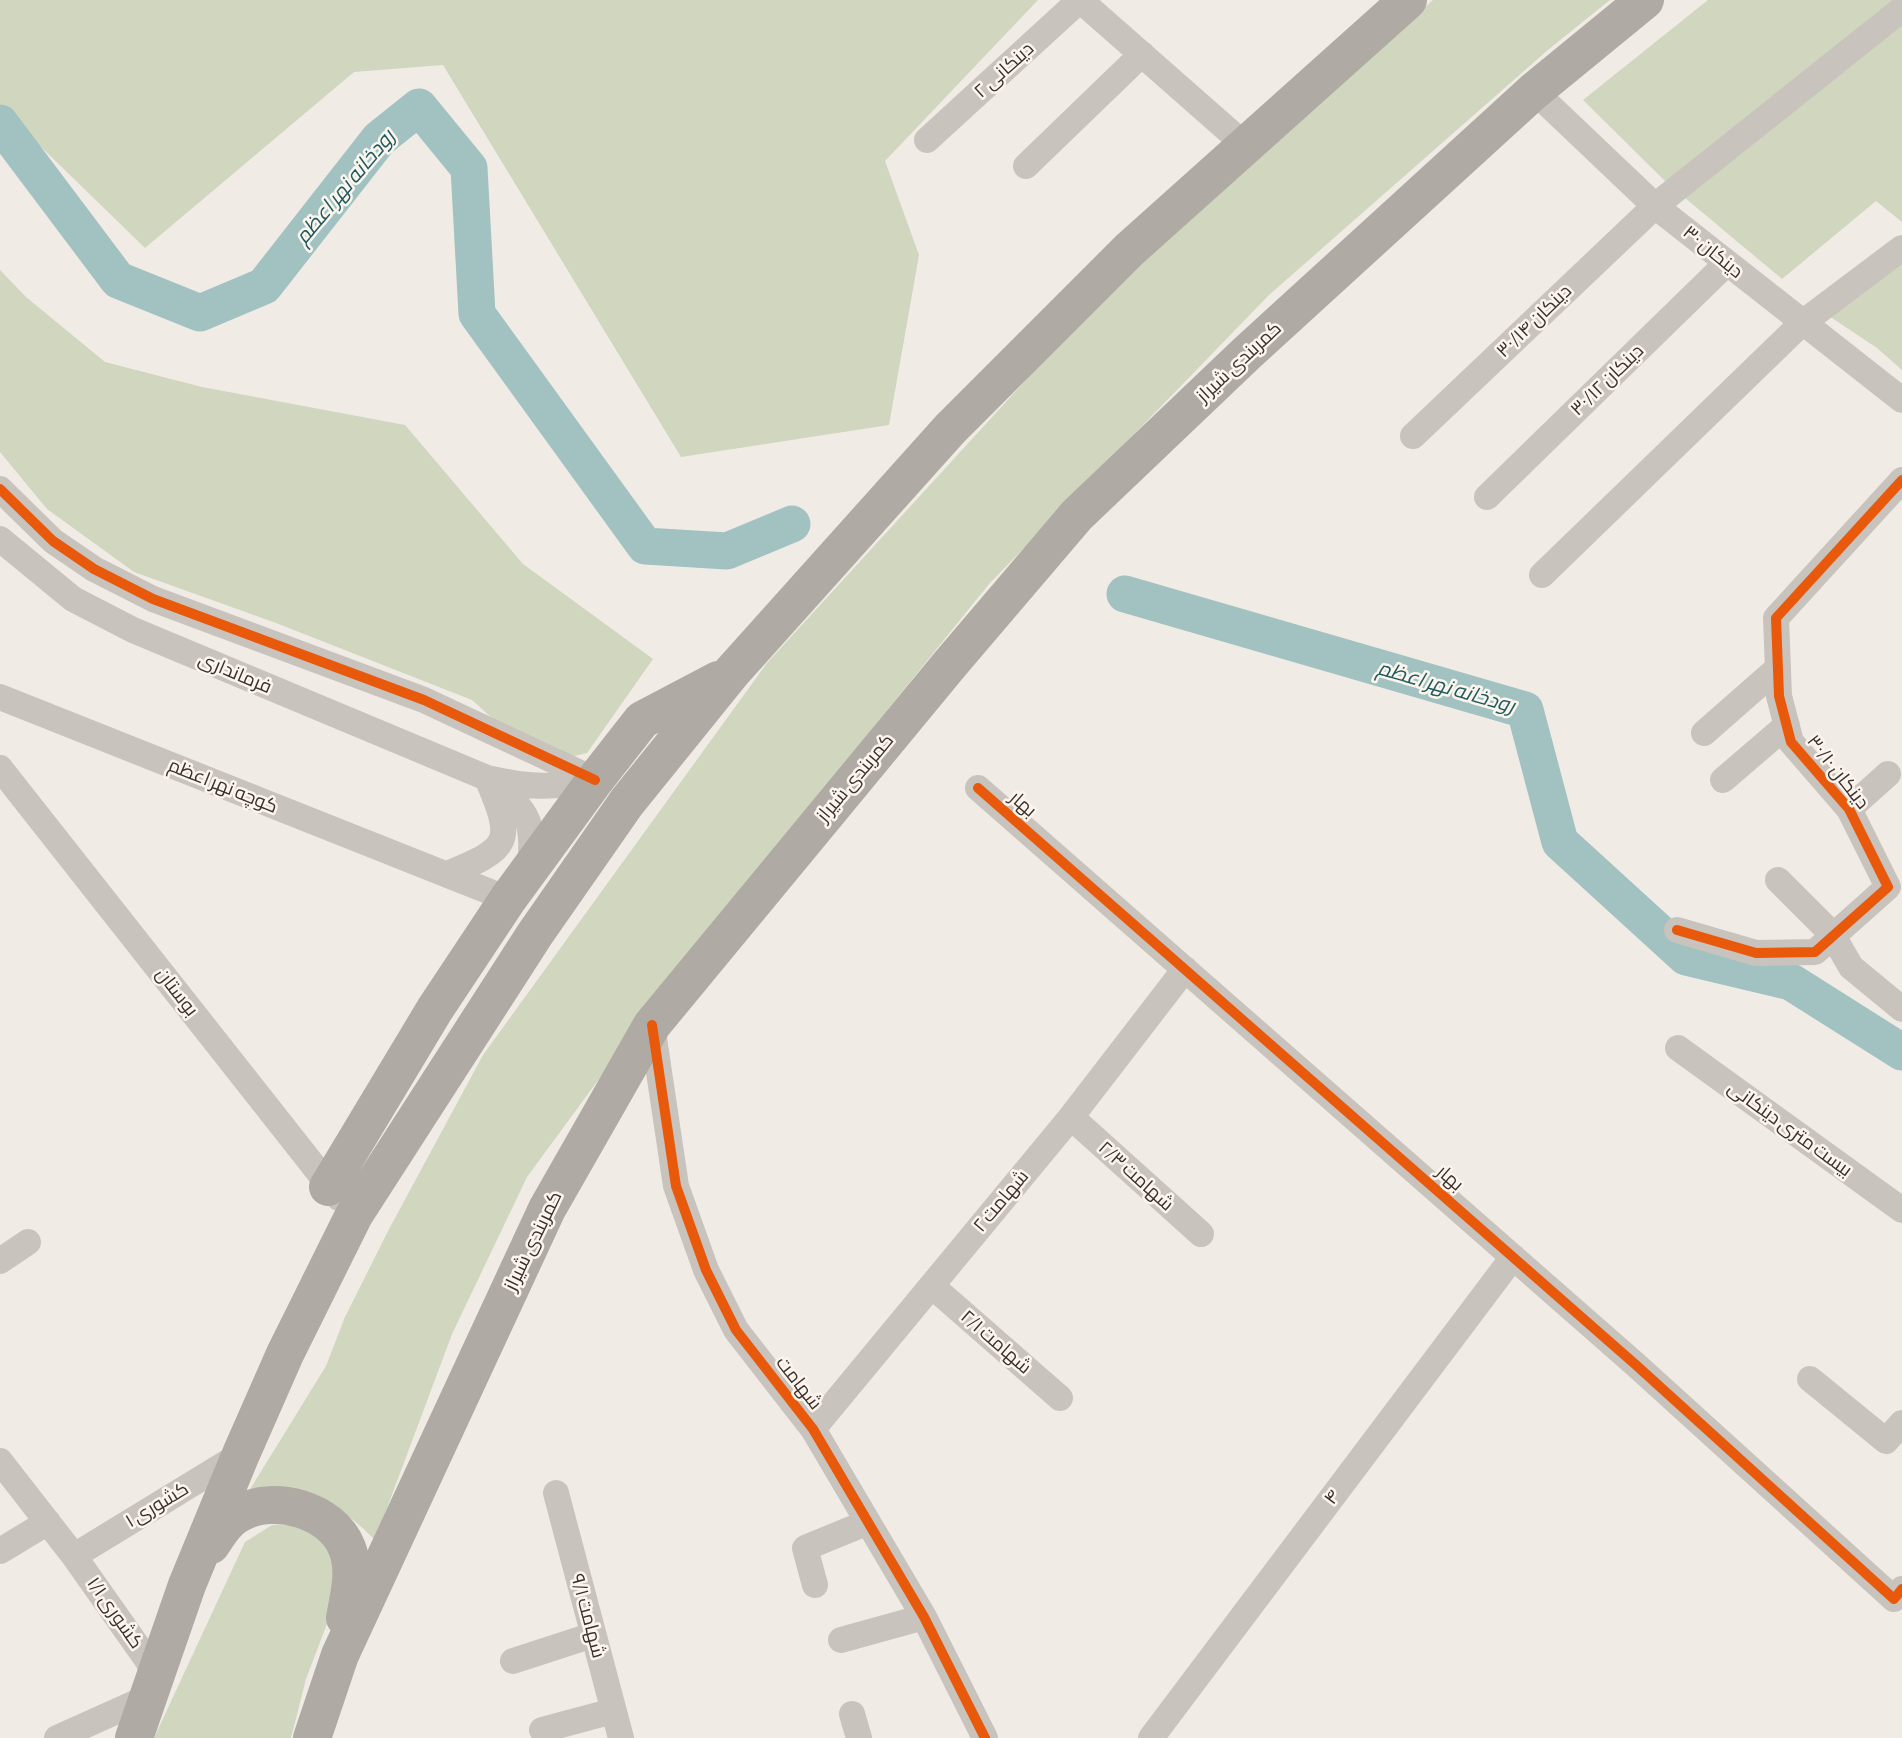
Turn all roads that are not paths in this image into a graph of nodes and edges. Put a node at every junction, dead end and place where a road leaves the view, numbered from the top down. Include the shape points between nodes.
1 (1080, 0) edge
2 (1408, 0) edge
3 (1645, 0) edge
4 (1902, 9) edge
5 (1142, 54) junction
6 (1534, 90) junction
7 (927, 140) dead end
8 (1246, 146) junction
9 (1026, 166) dead end
10 (1655, 206) junction
11 (1902, 248) edge
12 (1727, 263) junction
13 (1801, 324) junction
14 (1902, 400) edge
15 (1413, 436) dead end
16 (1902, 480) edge
17 (0, 489) edge
18 (1488, 497) dead end
19 (0, 540) edge
20 (1542, 575) dead end
21 (1778, 668) junction
22 (732, 672) junction
23 (0, 697) edge
24 (1787, 725) junction
25 (1704, 733) dead end
26 (0, 768) edge
27 (1888, 774) dead end
28 (487, 778) junction
29 (595, 780) junction
30 (1723, 780) dead end
31 (978, 788) dead end
32 (1849, 809) junction
33 (447, 874) junction
34 (1778, 880) dead end
35 (519, 884) junction
36 (1678, 930) dead end
37 (1832, 934) junction
38 (1185, 969) junction
39 (1902, 1009) edge
40 (652, 1026) junction
41 (1678, 1048) dead end
42 (1071, 1117) junction
43 (328, 1187) junction
44 (1902, 1210) edge
45 (355, 1215) junction
46 (1201, 1234) dead end
47 (28, 1242) dead end
48 (1513, 1257) junction
49 (0, 1261) edge
50 (932, 1286) junction
51 (1810, 1379) dead end
52 (1060, 1398) dead end
53 (1902, 1423) edge
54 (813, 1429) junction
55 (240, 1454) junction
56 (0, 1461) edge
57 (556, 1493) dead end
58 (48, 1522) junction
59 (866, 1523) junction
60 (0, 1552) edge
61 (74, 1556) junction
62 (187, 1585) junction
63 (815, 1585) dead end
64 (1898, 1594) edge
65 (924, 1617) junction
66 (593, 1635) junction
67 (841, 1640) dead end
68 (340, 1655) junction
69 (513, 1661) dead end
70 (151, 1685) junction
71 (613, 1711) junction
72 (542, 1730) dead end
73 (57, 1738) edge
74 (134, 1738) edge
75 (312, 1738) edge
76 (621, 1738) edge
77 (985, 1738) edge
78 (1151, 1738) edge

1 - 5 street
1 - 7 street, ۲ دینکانی
2 - 8 highway
3 - 6 highway, کمربندی شیراز
4 - 10 street, ۳۰/۱۴ دینکان
5 - 8 street
5 - 9 street
6 - 10 street, ۳۰ دینکان
6 - 40 highway, کمربندی شیراز via 1077,515
8 - 22 highway via 1129,250 950,429
10 - 12 street, ۳۰ دینکان
10 - 15 street, ۳۰/۱۴ دینکان
11 - 13 street
12 - 13 street, ۳۰ دینکان
12 - 18 street, ۳۰/۱۲ دینکان
13 - 14 street, ۳۰ دینکان
13 - 20 street
16 - 21 street, ۳۰/۱۰ دینکان via 1776,618
17 - 29 street via 52,541 94,569 153,598 424,700
19 - 28 street, فرمانداری via 73,599 133,630
21 - 24 street, ۳۰/۱۰ دینکان
21 - 25 street
22 - 29 highway via 642,720
22 - 45 highway via 620,812 535,934
23 - 33 street, کوچه نهر اعظم
24 - 30 street
24 - 32 street, ۳۰/۱۰ دینکان via 1791,742
26 - 43 street, بوستان
27 - 32 street
28 - 29 street, فرمانداری via 524,787
28 - 33 street via 504,818 502,840 489,857
28 - 35 street, فرمانداری via 520,805 528,821 533,839
29 - 35 highway
31 - 38 street, بهار
32 - 37 street, ۳۰/۱۰ دینکان via 1888,887
33 - 35 street, کوچه نهر اعظم
34 - 37 street
35 - 43 highway via 435,1009
36 - 37 street via 1756,953 1815,952
37 - 39 street via 1851,967
38 - 42 street, ۲ شهامت
38 - 48 street, بهار
40 - 54 street, شهامت via 677,1186 706,1270 736,1330
40 - 68 highway, کمربندی شیراز via 547,1209
41 - 44 street, بیست متری دینکانی
42 - 46 street, ۲/۳ شهامت
42 - 50 street, ۲ شهامت
43 - 45 street, بوستان
45 - 55 highway
47 - 49 street
48 - 64 street, بهار
48 - 78 street, ۴
50 - 52 street, ۲/۱ شهامت
50 - 54 street, ۲ شهامت
51 - 53 street via 1886,1441
54 - 59 street, شهامت
55 - 61 street, ۱ کشوری
55 - 62 highway
56 - 58 street, ۱/۱ کشوری
57 - 66 street, ۹/۱ شهامت
58 - 60 street
58 - 61 street, ۱/۱ کشوری
59 - 63 street via 805,1548
59 - 65 street, شهامت
61 - 70 street, ۱/۱ کشوری
62 - 68 highway via 222,1527 240,1512 279,1504 308,1511 332,1525 347,1547 352,1572
62 - 70 highway
65 - 67 street
65 - 77 street, شهامت
66 - 69 street
66 - 71 street, ۹/۱ شهامت
68 - 75 highway, کمربندی شیراز
70 - 73 street
70 - 74 highway
71 - 72 street
71 - 76 street, ۹/۱ شهامت

